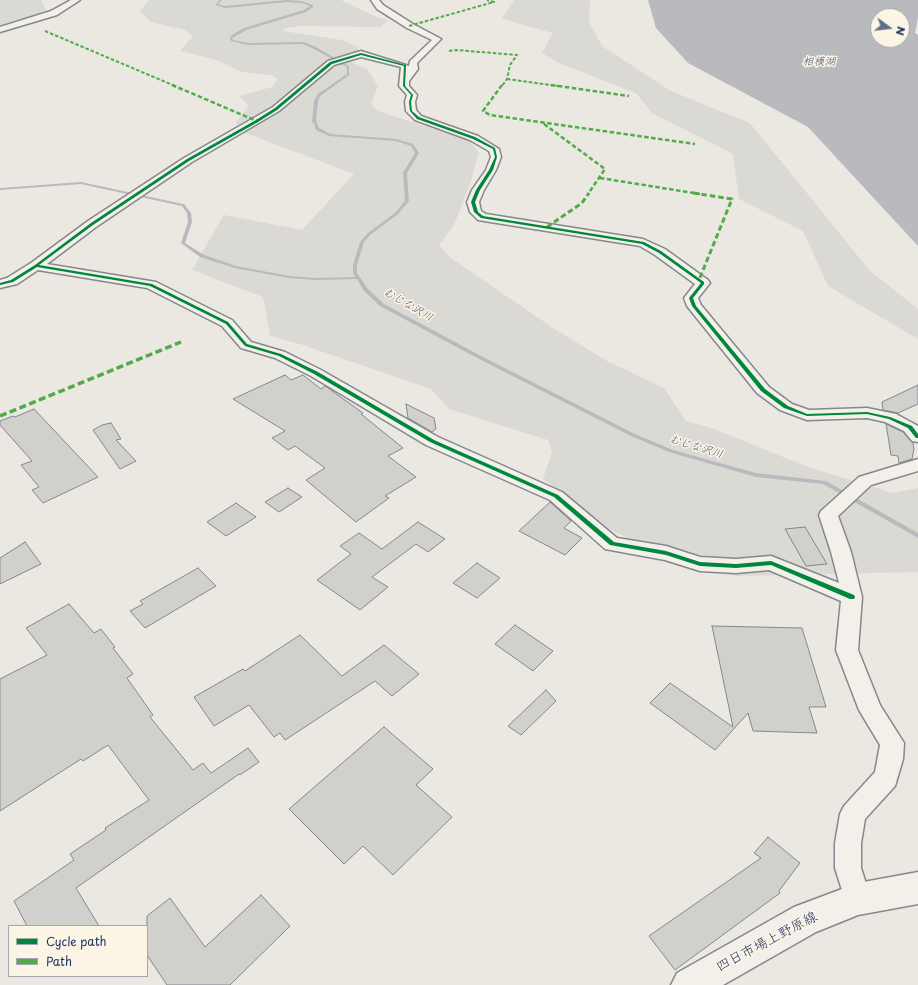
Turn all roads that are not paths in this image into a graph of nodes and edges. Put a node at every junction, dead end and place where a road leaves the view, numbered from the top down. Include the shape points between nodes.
1 (76, 0) edge
2 (375, 0) edge
3 (0, 30) edge
4 (405, 81) junction
5 (36, 266) junction
6 (0, 284) edge
7 (918, 437) edge
8 (918, 465) edge
9 (852, 597) junction
10 (918, 888) edge
11 (858, 899) junction
12 (689, 985) edge

1 - 3 street via 54,13
2 - 4 street via 380,7 410,26 437,39 413,63 414,69
4 - 5 street via 405,66 361,54 337,61 276,109 188,160 92,224
4 - 7 street via 404,86 412,95 411,111 418,118 474,138 494,149 496,157 474,202 476,212 482,217 643,243 703,282 691,298 694,306 763,390 786,407 807,415 867,413 890,418 910,427
5 - 6 street via 12,281
5 - 9 street via 151,285 227,323 246,345 280,355 316,373 432,441 556,496 612,544 666,553 700,564 736,566 771,563
8 - 9 street via 865,481 828,515 841,552
9 - 11 street via 847,650 870,710 892,743 886,778 853,814 848,843 848,868
10 - 11 main road, 四日市場上野原線
11 - 12 main road, 四日市場上野原線 via 806,919

